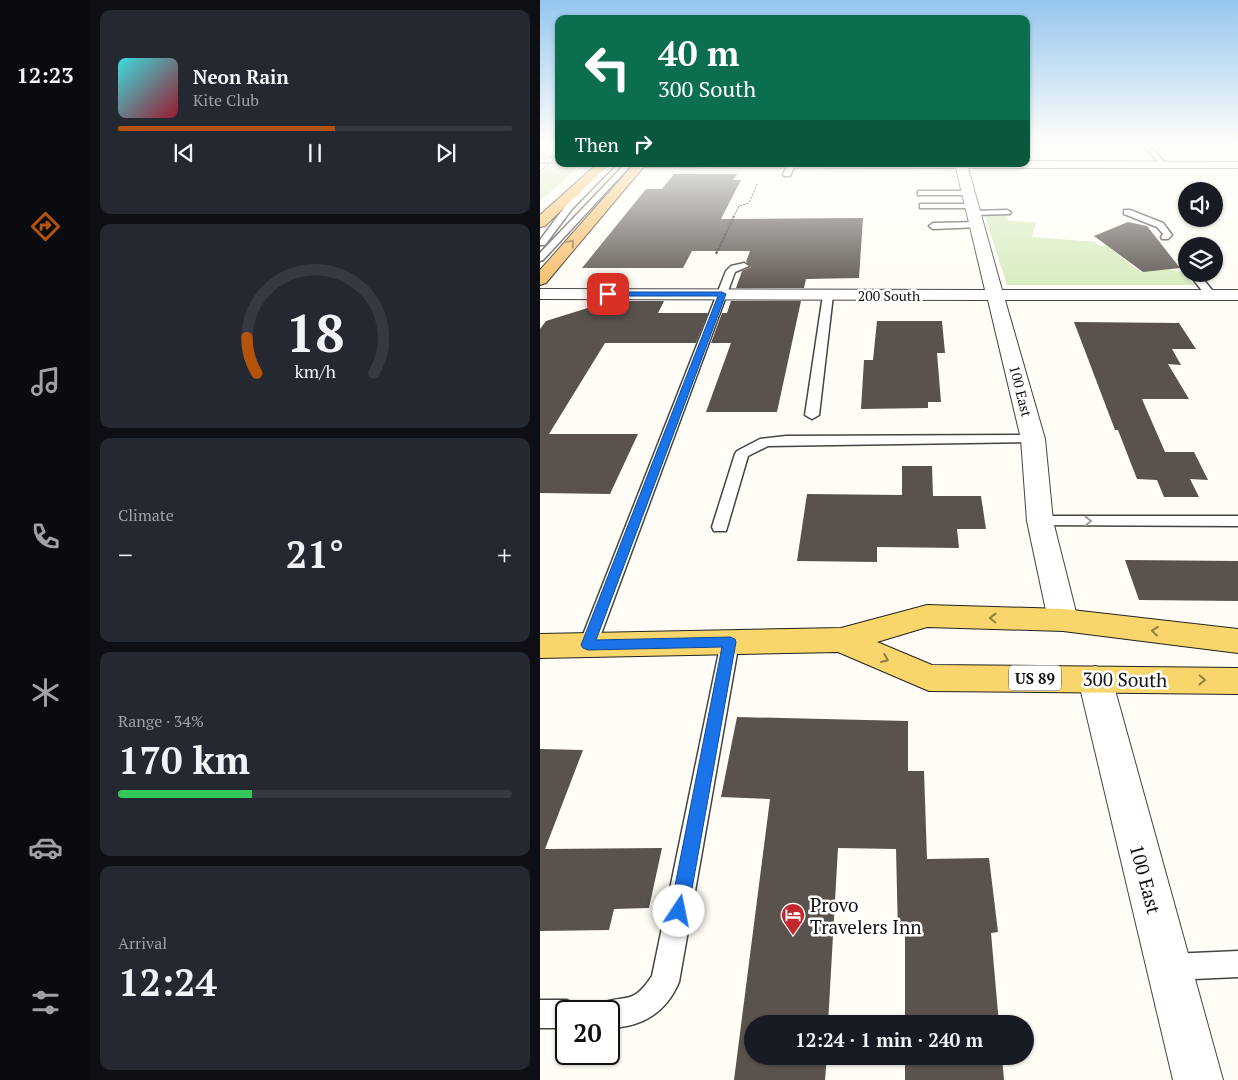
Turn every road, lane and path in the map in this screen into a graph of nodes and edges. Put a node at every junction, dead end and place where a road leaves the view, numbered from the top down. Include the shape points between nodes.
1 (572, 193) edge
2 (583, 193) edge
3 (600, 193) edge
4 (615, 193) edge
5 (753, 193) edge
6 (922, 193) edge
7 (969, 193) edge
8 (923, 206) dead end
9 (973, 209) junction
10 (1007, 212) dead end
11 (1127, 212) dead end
12 (540, 223) edge
13 (933, 226) dead end
14 (1165, 237) dead end
15 (540, 246) edge
16 (715, 255) dead end
17 (540, 258) edge
18 (744, 266) dead end
19 (540, 280) edge
20 (1200, 282) edge
21 (540, 294) edge
22 (722, 294) junction
23 (828, 295) junction
24 (996, 295) junction
25 (1211, 295) junction
26 (1238, 295) edge
27 (812, 415) dead end
28 (1034, 439) junction
29 (1040, 521) junction
30 (1238, 521) edge
31 (720, 527) dead end
32 (1063, 620) junction
33 (841, 640) junction
34 (1238, 641) edge
35 (730, 642) junction
36 (588, 645) junction
37 (540, 646) edge
38 (1095, 679) junction
39 (1238, 681) edge
40 (1238, 964) edge
41 (1169, 968) junction
42 (540, 1014) edge
43 (555, 1014) edge
44 (620, 1014) edge
45 (1198, 1080) edge

1 - 12 highway
2 - 15 lane via 564,212
3 - 17 lane
19 -> 4 highway
5 - 16 path via 749,203 739,206
6 - 9 lane
7 - 9 street, 100 East
8 - 9 lane
9 - 10 lane
9 - 13 lane
9 - 24 street, 100 East
11 - 14 lane via 1160,225 1168,235
18 - 22 lane via 731,271
20 - 25 lane
21 - 22 street, 200 South
22 - 23 street, 200 South
22 - 36 lane
23 - 24 street, 200 South
23 - 27 lane
24 - 25 street, 200 South
24 - 28 street, 100 East
25 - 26 street, 200 South
28 - 29 street, 100 East
28 - 31 lane via 765,442 742,454
29 -> 30 lane
29 - 32 street, 100 East
32 -> 33 main road, 300 South / US 89 via 927,616
34 -> 32 main road, 300 South / US 89
33 - 35 main road, 300 South / US 89
33 -> 38 main road, 300 South / US 89 via 929,678
35 - 36 main road, 300 South / US 89
35 - 44 lane via 665,982 652,1002 630,1014
36 - 37 main road, 300 South / US 89
38 -> 39 main road, 300 South / US 89
38 - 41 street, 100 East
40 - 41 lane
41 - 45 street, 100 East
42 - 43 lane

